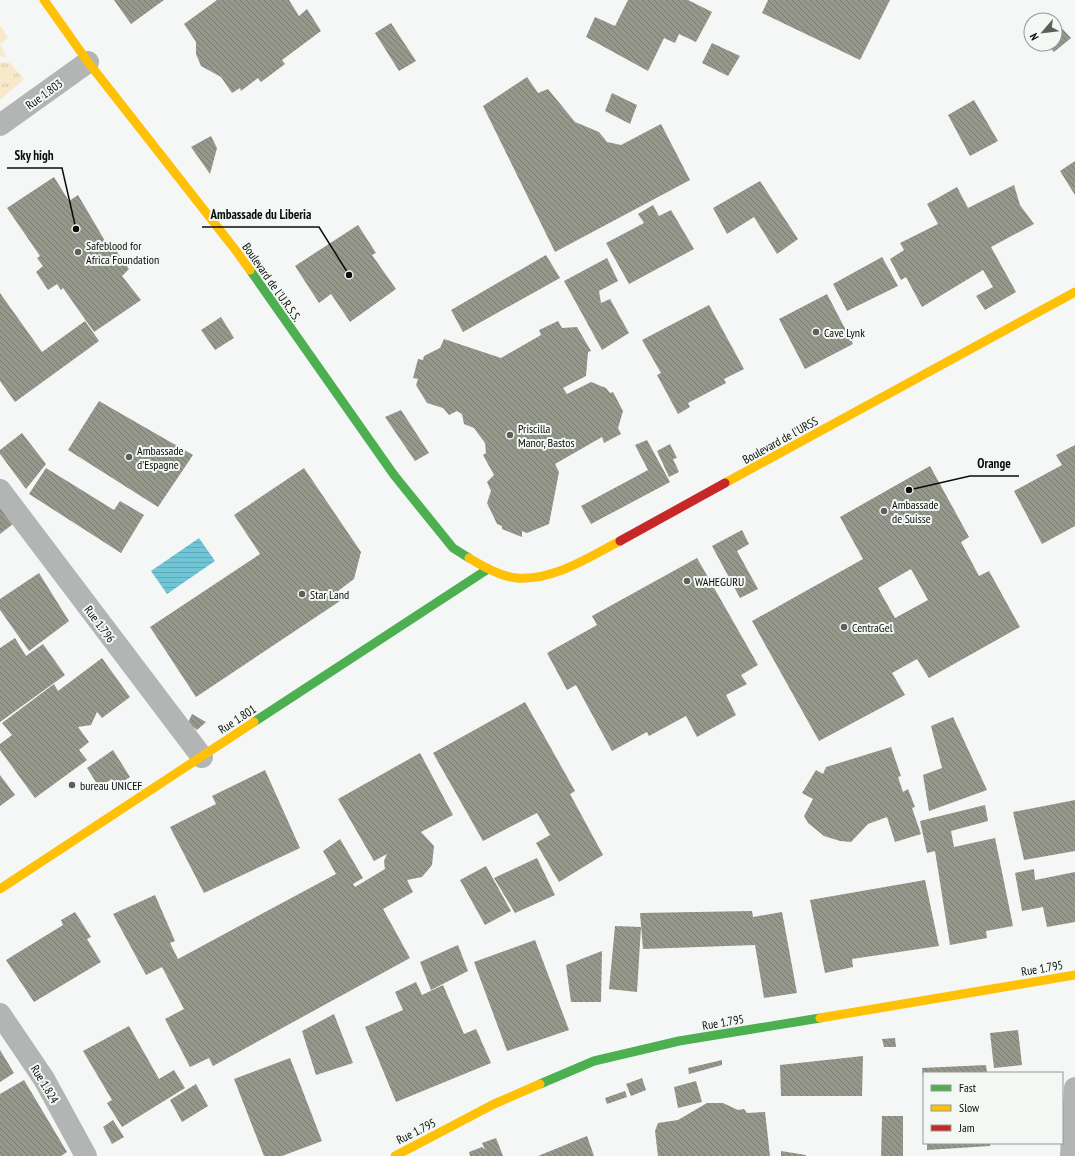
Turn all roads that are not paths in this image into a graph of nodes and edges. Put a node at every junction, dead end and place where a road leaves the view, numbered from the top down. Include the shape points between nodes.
1 (44, 0) edge
2 (88, 62) junction
3 (0, 125) edge
4 (1075, 292) edge
5 (0, 490) edge
6 (488, 569) junction
7 (202, 757) junction
8 (0, 889) edge
9 (1075, 975) edge
10 (0, 1014) edge
11 (1075, 1088) edge
12 (86, 1156) edge
13 (396, 1156) edge
14 (1071, 1156) edge

1 - 2 street, Boulevard de l'U.R.S.S.
2 - 3 street, Rue 1.803
2 - 6 street, Boulevard de l'U.R.S.S. via 237,252 394,475 453,548
4 - 6 street, Boulevard de l'URSS via 575,565 538,578 516,578
5 - 7 street, Rue 1.796
6 - 7 street, Rue 1.801
7 - 8 street, Rue 1.801
9 - 13 street, Rue 1.795 via 679,1042 594,1061 494,1104
10 - 12 street, Rue 1.824 via 44,1079
11 - 14 street

